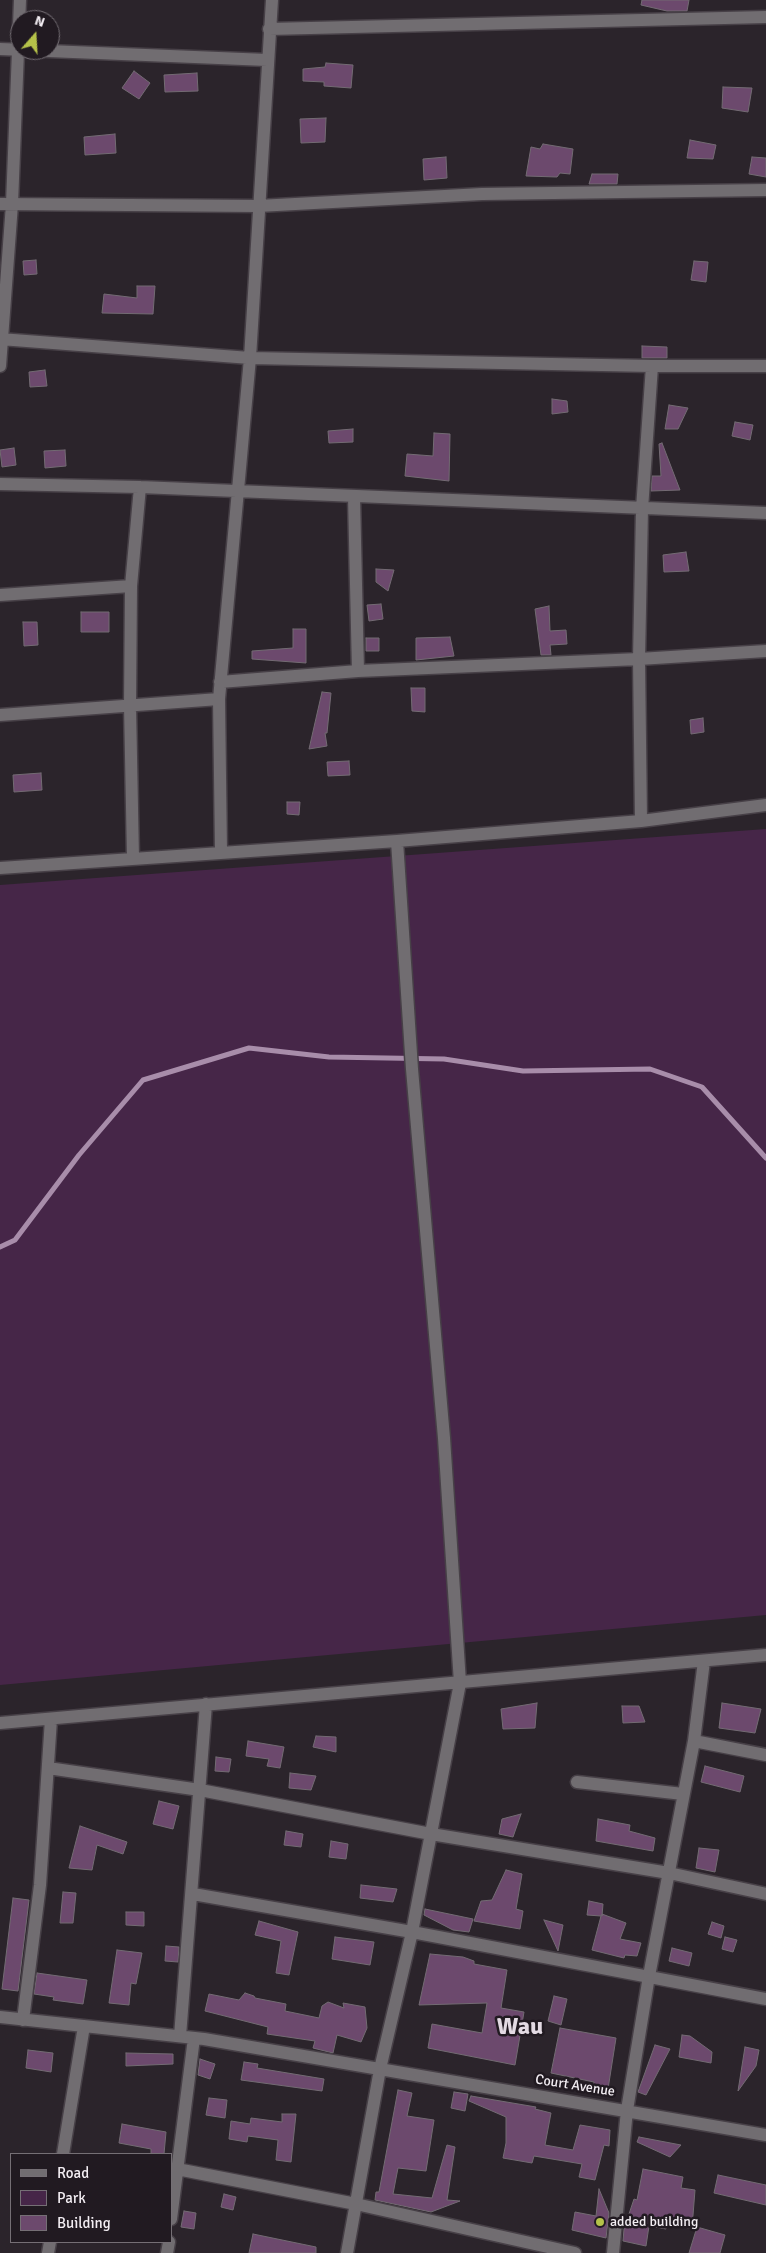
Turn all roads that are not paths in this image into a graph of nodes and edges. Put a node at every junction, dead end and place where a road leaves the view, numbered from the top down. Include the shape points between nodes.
1 (272, 0) edge
2 (766, 17) edge
3 (270, 29) junction
4 (60, 52) edge
5 (18, 60) edge
6 (268, 60) junction
7 (766, 190) edge
8 (6, 204) edge
9 (258, 206) junction
10 (1, 339) edge
11 (250, 358) junction
12 (0, 366) edge
13 (652, 366) junction
14 (766, 366) edge
15 (0, 484) edge
16 (140, 487) junction
17 (236, 492) junction
18 (354, 497) junction
19 (642, 509) junction
20 (766, 513) edge
21 (131, 586) junction
22 (0, 596) edge
23 (766, 651) edge
24 (639, 659) junction
25 (358, 671) junction
26 (220, 682) junction
27 (219, 699) junction
28 (130, 706) junction
29 (0, 715) edge
30 (766, 805) edge
31 (641, 821) junction
32 (396, 841) junction
33 (221, 852) junction
34 (133, 858) junction
35 (0, 868) edge
36 (766, 1654) edge
37 (704, 1661) junction
38 (460, 1683) junction
39 (206, 1704) junction
40 (51, 1719) junction
41 (0, 1723) edge
42 (694, 1741) junction
43 (766, 1755) edge
44 (48, 1768) junction
45 (577, 1782) dead end
46 (200, 1790) junction
47 (683, 1794) junction
48 (431, 1834) junction
49 (669, 1874) junction
50 (192, 1894) junction
51 (766, 1894) edge
52 (412, 1932) junction
53 (649, 1976) junction
54 (766, 1999) edge
55 (0, 2017) edge
56 (23, 2020) junction
57 (84, 2026) junction
58 (180, 2036) junction
59 (194, 2038) junction
60 (380, 2069) junction
61 (627, 2110) junction
62 (766, 2135) edge
63 (63, 2153) edge
64 (177, 2169) junction
65 (356, 2204) junction
66 (172, 2211) edge
67 (347, 2253) edge
68 (575, 2253) edge
69 (614, 2253) edge

1 - 3 street
2 - 3 street
3 - 6 street
4 - 6 street
5 - 8 street
6 - 9 street
7 - 9 street via 482,194
8 - 9 street
8 - 10 street
9 - 11 street
10 - 11 street
10 - 12 street
11 - 13 street
11 - 17 street
13 - 14 street
13 - 19 street
15 - 16 street
16 - 17 street
16 - 21 street
17 - 18 street
17 - 26 street
18 - 19 street
18 - 25 street
19 - 20 street
19 - 24 street
21 - 22 street
21 - 28 street
23 - 24 street
24 - 25 street
24 - 31 street
25 - 26 street
26 - 27 street
27 - 28 street
27 - 33 street
28 - 29 street
28 - 34 street
30 - 31 street
31 - 32 street
32 - 33 street
32 - 38 street via 444,1438
33 - 34 street
34 - 35 street
36 - 37 street
37 - 38 street
37 - 42 street
38 - 39 street
38 - 48 street
39 - 40 street
39 - 46 street
40 - 41 street
40 - 44 street
42 - 43 street
42 - 47 street
44 - 46 street
44 - 56 street via 40,1884
45 - 47 street
46 - 48 street
46 - 50 street
47 - 49 street
48 - 49 street
48 - 52 street
49 - 51 street
49 - 53 street
50 - 52 street
50 - 58 street
52 - 53 street
52 - 60 street
53 - 54 street
53 - 61 street
55 - 56 street, Court Avenue
56 - 57 street, Court Avenue
57 - 58 street, Court Avenue
57 - 63 street
58 - 59 street, Court Avenue
59 - 60 street, Court Avenue
59 - 64 street
60 - 61 street, Court Avenue
60 - 65 street
61 - 62 street, Court Avenue
61 - 69 street
64 - 65 street
64 - 66 street
65 - 67 street
65 - 68 street

